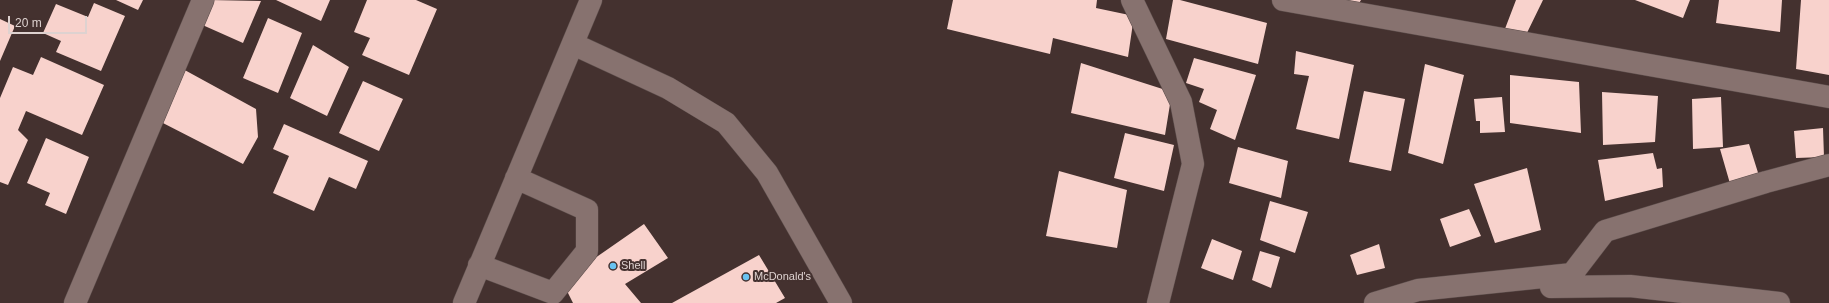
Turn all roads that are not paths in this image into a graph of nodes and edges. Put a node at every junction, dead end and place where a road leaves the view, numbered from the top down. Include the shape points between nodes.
1 (203, 0) edge
2 (591, 0) edge
3 (1132, 0) edge
4 (1283, 0) edge
5 (573, 44) junction
6 (1829, 97) edge
7 (1829, 165) edge
8 (516, 178) junction
9 (479, 265) junction
10 (1418, 290) junction
11 (75, 303) edge
12 (464, 303) edge
13 (841, 303) edge
14 (1158, 303) edge
15 (1375, 303) edge
16 (1779, 303) edge

1 - 11 street
2 - 5 street
3 - 14 street via 1181,102 1193,164
4 - 6 street
5 - 8 street
5 - 13 street via 668,88 726,123 767,173
7 - 10 street via 1605,231 1572,274
8 - 9 street
8 - 9 street via 587,210 587,251 553,293
9 - 12 street
10 - 15 street
10 - 16 street via 1630,286

